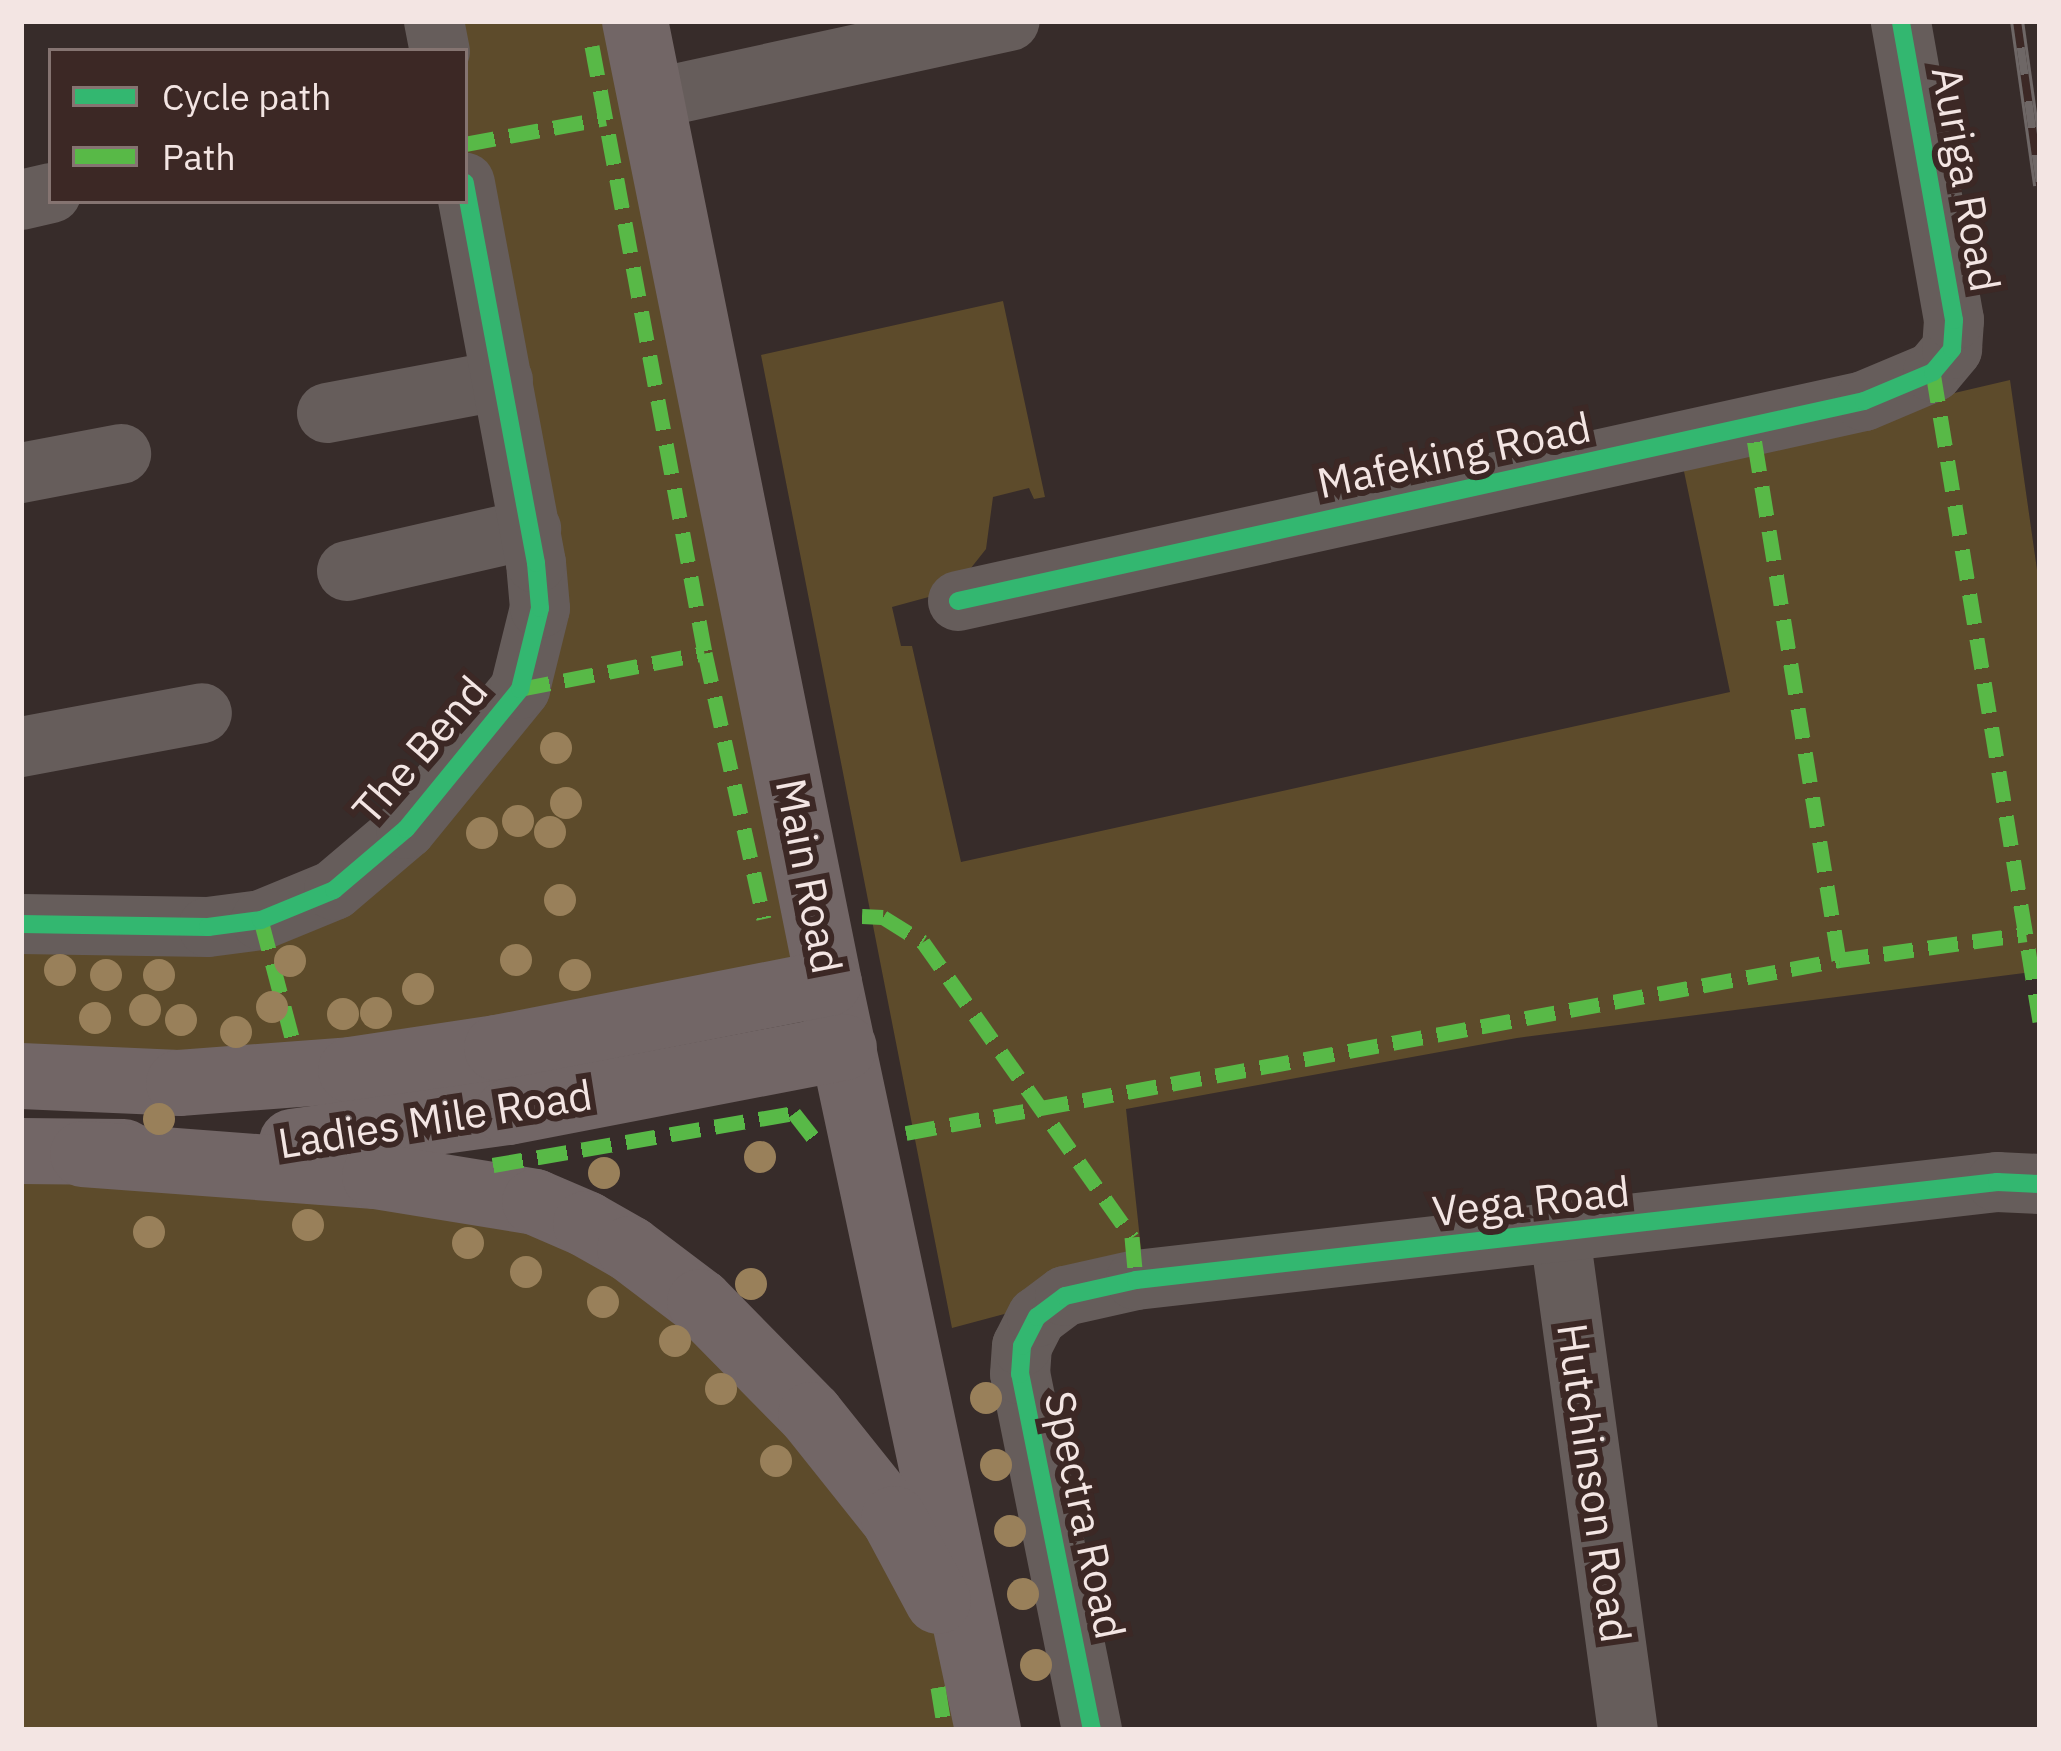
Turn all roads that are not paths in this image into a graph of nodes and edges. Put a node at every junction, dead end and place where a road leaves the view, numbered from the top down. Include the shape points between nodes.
1 (635, 21) edge
2 (1010, 21) edge
3 (1901, 21) edge
4 (652, 99) junction
5 (468, 199) edge
6 (1952, 349) joint
7 (502, 380) junction
8 (327, 413) dead end
9 (121, 454) dead end
10 (21, 473) edge
11 (530, 529) junction
12 (347, 571) dead end
13 (958, 602) dead end
14 (202, 713) dead end
15 (21, 747) edge
16 (23, 914) edge
17 (829, 983) junction
18 (844, 1047) junction
19 (21, 1076) edge
20 (52, 1153) edge
21 (2040, 1184) edge
22 (1560, 1235) junction
23 (1037, 1317) joint
24 (986, 1730) edge
25 (1093, 1730) edge
26 (1628, 1730) edge

1 - 4 main road, Main Road
2 - 4 street
3 - 6 street, Auriga Road via 1954,320
4 - 17 main road, Main Road
5 - 7 street, The Bend
6 - 13 street, Mafeking Road via 1933,372 1864,401
7 - 8 street
7 - 11 street, The Bend
9 - 10 street
11 - 12 street
11 - 16 street, The Bend via 540,608 520,689 373,860 334,890 261,920 158,928
14 - 15 street
17 - 18 main road, Main Road
17 - 19 main road, Ladies Mile Road via 351,1070 179,1083
18 - 20 main road, Ladies Mile Road via 332,1138
18 - 24 main road, Main Road
20 - 24 main road via 485,1191 535,1202 631,1249 727,1327 866,1478 928,1578
21 - 22 street, Vega Road via 1997,1182
22 - 23 street, Vega Road via 1097,1286
22 - 26 street, Hutchinson Road
23 - 25 street, Spectra Road via 1022,1346 1020,1374

